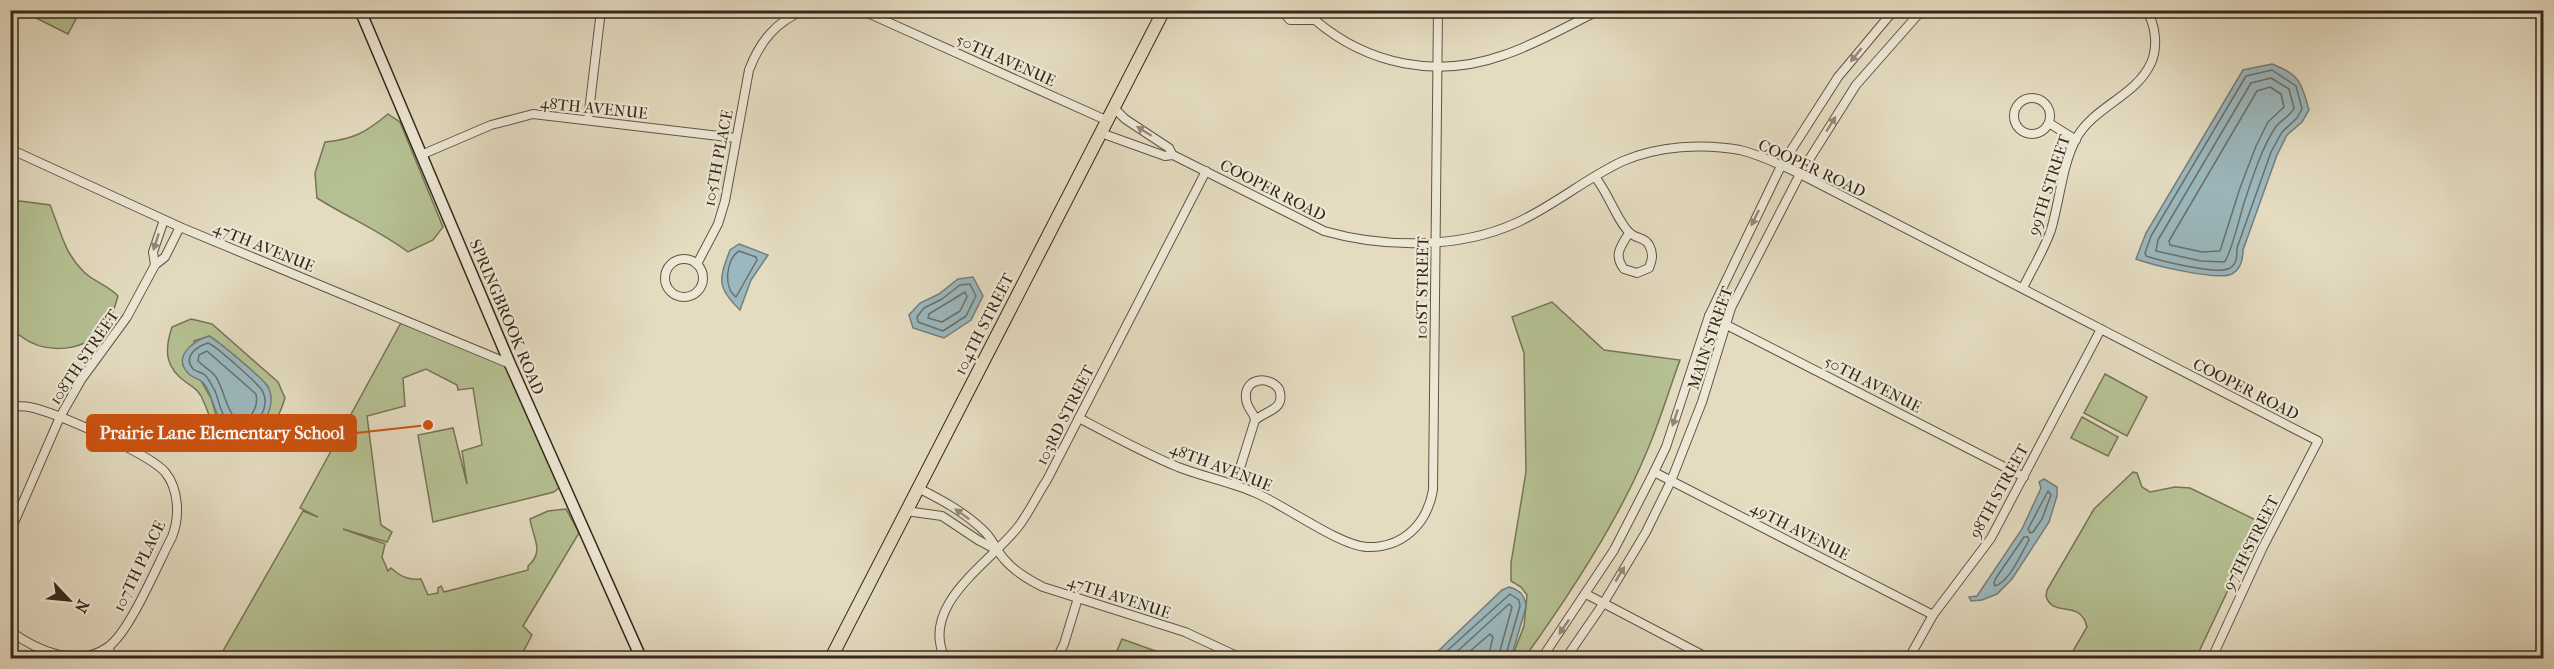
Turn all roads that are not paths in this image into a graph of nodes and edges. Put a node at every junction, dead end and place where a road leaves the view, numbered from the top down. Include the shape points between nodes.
1 (360, 10) edge
2 (601, 10) edge
3 (804, 10) edge
4 (861, 10) edge
5 (1164, 10) edge
6 (1281, 10) edge
7 (1315, 10) edge
8 (1438, 10) edge
9 (1600, 10) edge
10 (1894, 10) edge
11 (1922, 10) edge
12 (2146, 10) edge
13 (1315, 20) junction
14 (1438, 67) junction
15 (1114, 108) junction
16 (588, 120) junction
17 (1108, 121) junction
18 (2049, 123) junction
19 (1101, 133) junction
20 (736, 138) junction
21 (2076, 140) junction
22 (10, 149) edge
23 (1172, 154) junction
24 (421, 155) junction
25 (1781, 165) junction
26 (1206, 171) junction
27 (1800, 174) junction
28 (1595, 177) junction
29 (164, 220) junction
30 (180, 227) junction
31 (1629, 233) junction
32 (1437, 241) junction
33 (697, 264) junction
34 (155, 265) junction
35 (2023, 288) junction
36 (1709, 316) junction
37 (1726, 324) junction
38 (2101, 329) junction
39 (510, 364) junction
40 (10, 406) edge
41 (60, 417) junction
42 (1079, 418) junction
43 (1255, 420) junction
44 (2318, 441) joint
45 (1654, 472) junction
46 (2024, 477) junction
47 (1671, 481) junction
48 (1235, 484) junction
49 (918, 488) junction
50 (906, 511) junction
51 (10, 532) edge
52 (1388, 544) joint
53 (997, 550) junction
54 (1586, 594) junction
55 (1078, 598) junction
56 (1603, 604) junction
57 (1933, 615) junction
58 (10, 631) edge
59 (630, 634) junction
60 (109, 647) junction
61 (833, 657) edge
62 (77, 658) edge
63 (111, 658) edge
64 (634, 658) edge
65 (641, 658) edge
66 (945, 658) edge
67 (1057, 658) edge
68 (1241, 658) edge
69 (1542, 658) edge
70 (1566, 658) edge
71 (1708, 658) edge
72 (1909, 658) edge
73 (2212, 658) edge

1 - 24 street, SPRINGBROOK ROAD
2 - 16 street
3 - 20 street, 105TH PLACE via 777,26 755,54
4 - 17 street, 50TH AVENUE
5 - 15 main road, 104TH STREET
6 - 13 street via 1290,20
7 - 13 street
8 - 14 street, 101ST STREET
9 - 14 street via 1504,55
10 -> 25 street, MAIN STREET via 1838,77
27 -> 11 street, MAIN STREET via 1856,85
12 - 21 street, 99TH STREET via 2156,44 2152,61 2141,81 2089,123
13 - 14 street via 1353,47 1376,57
14 - 32 street, 101ST STREET
15 - 17 main road, 104TH STREET
23 -> 15 street, COOPER ROAD
16 - 20 street, 48TH AVENUE
16 - 24 street, 48TH AVENUE via 533,114 491,125
17 - 19 main road, 104TH STREET
18 - 18 street via 2047,105 2038,98 2020,102 2014,112 2016,124 2024,133 2036,134
18 - 21 street
19 - 23 street, COOPER ROAD via 1165,156
19 - 49 main road, 104TH STREET
20 - 33 street, 105TH PLACE via 718,224
21 - 35 street, 99TH STREET via 2050,231
22 - 29 street, 47TH AVENUE
23 - 26 street, COOPER ROAD
24 - 39 street, SPRINGBROOK ROAD
25 - 27 street, COOPER ROAD
25 - 28 street, COOPER ROAD via 1741,150 1694,147 1645,154
25 -> 36 street, MAIN STREET
26 - 32 street, COOPER ROAD via 1329,232 1378,241
26 - 42 street, 103RD STREET
27 - 35 street, COOPER ROAD
27 - 37 street, MAIN STREET
28 - 31 street
28 - 32 street, COOPER ROAD via 1509,226 1482,236
29 - 30 street, 47TH AVENUE
29 -> 34 street, 108TH STREET via 153,252
30 - 34 street, 108TH STREET via 165,257
30 - 39 street, 47TH AVENUE
31 - 31 street via 1617,258 1624,269 1637,273 1648,268 1653,253 1647,241
32 - 52 street, 101ST STREET via 1432,498 1425,518 1410,534
33 - 33 street, 105TH PLACE via 702,275 700,288 683,296 671,292 665,282 670,265 680,259
34 - 41 street, 108TH STREET via 127,318 81,380
35 - 38 street, COOPER ROAD
36 - 37 street, 50TH AVENUE
36 -> 45 street, MAIN STREET via 1666,447
37 - 46 street, 50TH AVENUE
37 - 47 street, MAIN STREET via 1702,402
38 - 44 street, COOPER ROAD
38 - 46 street, 98TH STREET
39 - 59 street, SPRINGBROOK ROAD
40 - 41 street, 107TH PLACE via 30,407
41 - 51 street, 108TH STREET
41 - 60 street, 107TH PLACE via 149,458 166,473 177,496 172,537 132,615
42 - 48 street, 48TH AVENUE via 1166,462
42 - 53 street, 103RD STREET via 1022,520
43 - 43 street via 1278,406 1281,394 1269,380 1260,379 1246,391 1246,402
43 - 48 street
44 - 73 street, 97TH STREET
45 - 47 street, 49TH AVENUE
45 - 54 street, MAIN STREET via 1614,550
46 - 57 street, 98TH STREET via 1986,544
56 -> 47 street, MAIN STREET
47 - 57 street, 49TH AVENUE
48 - 52 street, 48TH AVENUE via 1350,542 1366,547
49 - 50 main road, 104TH STREET
53 -> 49 street via 975,523
50 - 53 street via 942,516
50 - 61 main road, 104TH STREET
53 - 55 street, 47TH AVENUE via 1032,581
53 - 66 street, 103RD STREET via 947,605 940,628 940,649
54 - 56 street
54 -> 69 street, MAIN STREET
55 - 67 street
55 - 68 street, 47TH AVENUE via 1185,632
56 - 70 street, MAIN STREET
56 - 71 street
57 - 72 street, 98TH STREET
58 - 62 street via 28,644
59 - 64 street, SPRINGBROOK ROAD
59 - 65 street, SPRINGBROOK ROAD
60 - 62 street
60 - 63 street

